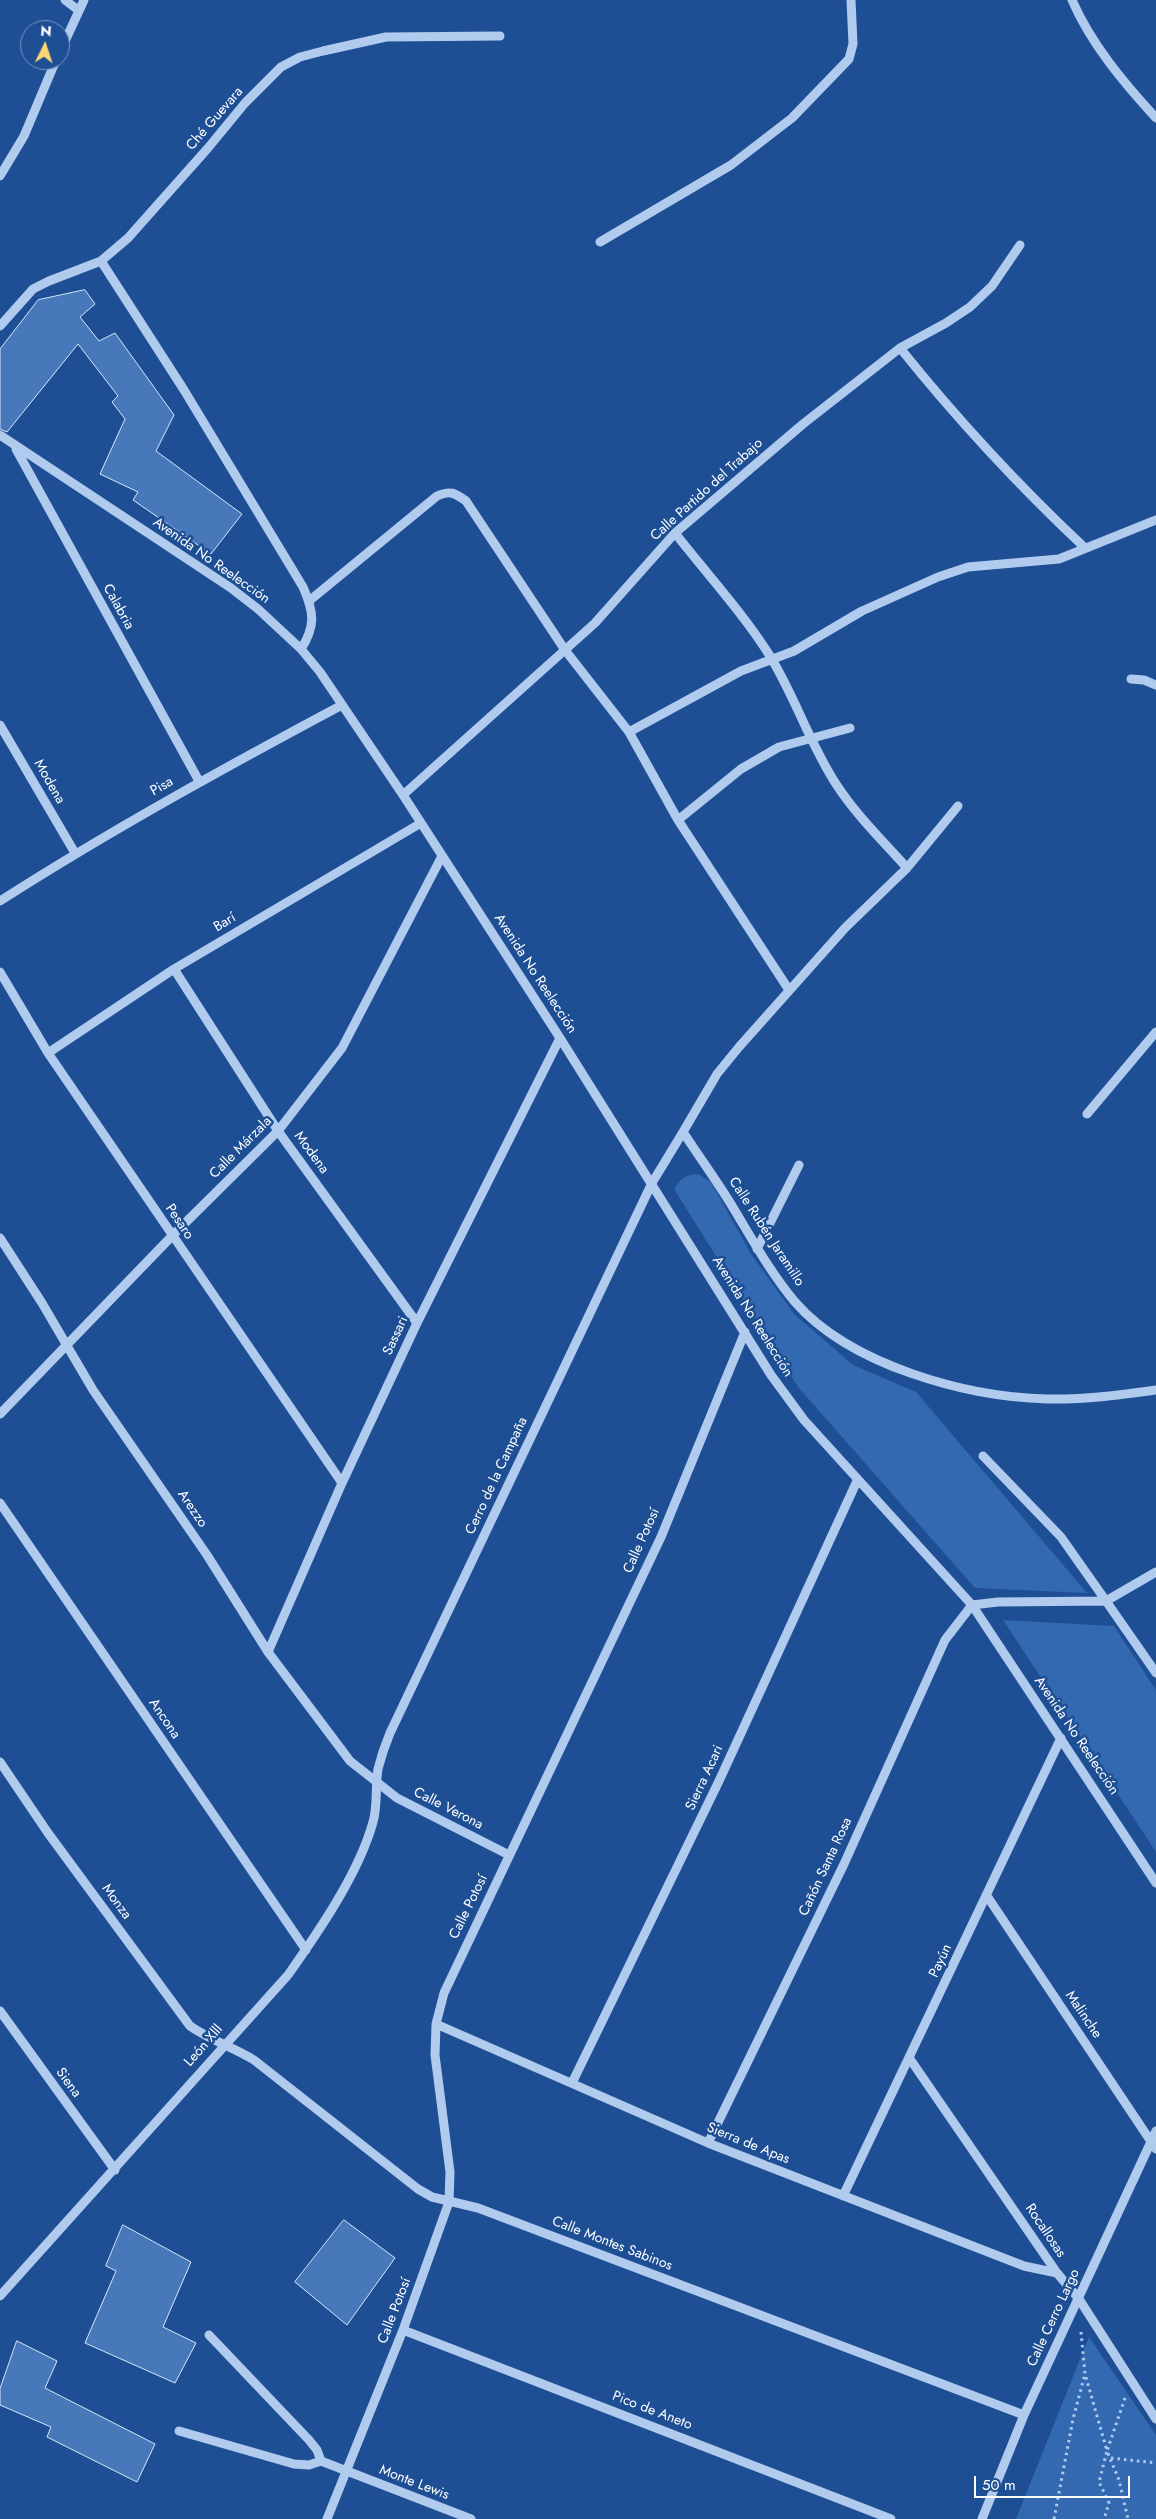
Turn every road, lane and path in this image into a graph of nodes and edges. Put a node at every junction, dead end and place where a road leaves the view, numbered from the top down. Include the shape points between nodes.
1 (65, 0) edge
2 (84, 0) edge
3 (851, 0) edge
4 (1072, 0) edge
5 (78, 10) junction
6 (70, 29) edge
7 (500, 36) dead end
8 (52, 70) edge
9 (1156, 118) edge
10 (0, 176) edge
11 (600, 242) dead end
12 (1020, 244) dead end
13 (101, 261) junction
14 (0, 326) edge
15 (900, 348) junction
16 (0, 436) edge
17 (14, 446) junction
18 (1156, 520) edge
19 (675, 533) junction
20 (1084, 547) junction
21 (309, 601) junction
22 (301, 650) junction
23 (566, 650) junction
24 (771, 658) junction
25 (1131, 679) dead end
26 (1156, 685) edge
27 (342, 705) junction
28 (0, 725) edge
29 (850, 728) dead end
30 (629, 732) junction
31 (810, 738) junction
32 (199, 781) junction
33 (403, 795) junction
34 (958, 806) dead end
35 (678, 820) junction
36 (421, 823) junction
37 (75, 853) junction
38 (442, 856) junction
39 (908, 868) junction
40 (0, 902) edge
41 (174, 969) junction
42 (0, 972) edge
43 (789, 990) junction
44 (1156, 1032) edge
45 (560, 1038) junction
46 (48, 1053) junction
47 (1087, 1114) dead end
48 (278, 1131) junction
49 (682, 1132) junction
50 (799, 1165) dead end
51 (652, 1183) junction
52 (172, 1236) junction
53 (0, 1238) edge
54 (757, 1249) junction
55 (417, 1322) junction
56 (746, 1332) junction
57 (66, 1345) junction
58 (1156, 1390) edge
59 (0, 1414) edge
60 (983, 1456) dead end
61 (857, 1481) junction
62 (342, 1483) junction
63 (0, 1504) edge
64 (1156, 1572) edge
65 (1106, 1602) junction
66 (972, 1605) junction
67 (268, 1652) junction
68 (1156, 1673) edge
69 (1061, 1738) junction
70 (0, 1762) edge
71 (377, 1784) junction
72 (509, 1855) junction
73 (1156, 1883) edge
74 (987, 1896) junction
75 (306, 1950) junction
76 (0, 2011) edge
77 (436, 2024) junction
78 (223, 2044) junction
79 (910, 2059) junction
80 (572, 2083) junction
81 (1156, 2131) edge
82 (708, 2143) junction
83 (1154, 2145) edge
84 (114, 2170) junction
85 (843, 2196) junction
86 (449, 2202) junction
87 (1057, 2273) junction
88 (1, 2293) edge
89 (1079, 2299) junction
90 (1081, 2327) dead end
91 (403, 2330) junction
92 (209, 2335) dead end
93 (1085, 2374) junction
94 (1132, 2382) junction
95 (1024, 2415) junction
96 (1156, 2419) edge
97 (179, 2431) dead end
98 (1107, 2451) junction
99 (1111, 2458) junction
100 (321, 2461) junction
101 (1156, 2463) edge
102 (347, 2472) junction
103 (328, 2519) edge
104 (471, 2519) edge
105 (891, 2519) edge
106 (982, 2519) edge
107 (1054, 2519) edge
108 (1104, 2519) edge
109 (1128, 2519) edge

1 - 5 street
2 - 5 street
3 - 11 street via 854,44 849,59 792,118 761,144 701,184
4 - 9 street via 1107,58
5 - 6 street
7 - 13 street, Ché Guevara via 386,37 300,57 280,67 128,238
8 - 10 street via 24,136
12 - 15 street, Calle Partido del Trabajo via 992,286 970,307
13 - 14 street, Ché Guevara via 33,289
13 - 21 street via 184,390 304,587
15 - 19 street, Calle Partido del Trabajo via 789,436
15 - 20 street via 1032,498
16 - 17 street, Avenida No Reelección
17 - 22 street, Avenida No Reelección via 230,588 258,609
17 - 32 street, Calabria
18 - 20 street
19 - 23 street, Calle Partido del Trabajo via 595,623
19 - 24 street via 752,628
20 - 24 street via 1059,559 976,566 938,577 862,611 794,650
21 - 22 street via 313,623
21 - 23 street via 437,496 453,492 466,500
22 - 27 street, Avenida No Reelección
23 - 30 street
23 - 33 street, Calle Partido del Trabajo
24 - 30 street via 741,670
24 - 31 street
25 - 26 street
27 - 32 street, Pisa
27 - 33 street, Avenida No Reelección
28 - 37 street, Modena
29 - 31 street
30 - 35 street
31 - 35 street via 779,747 741,769
31 - 39 street via 849,803
32 - 37 street, Pisa
33 - 36 street, Avenida No Reelección
34 - 39 street
35 - 43 street
36 - 38 street, Avenida No Reelección
36 - 41 street, Barí
37 - 40 street, Pisa
38 - 45 street, Avenida No Reelección
38 - 48 street, Calle Márzala via 342,1048
39 - 43 street via 845,928
41 - 46 street, Barí
41 - 48 street, Modena
42 - 46 street, Pesaro
43 - 49 street via 717,1074
44 - 47 street
45 - 51 street, Avenida No Reelección
45 - 55 street, Sassari
46 - 52 street, Pesaro
48 - 52 street, Calle Márzala
48 - 55 street, Modena
49 - 51 street
49 - 54 street, Calle Rubén Jaramillo via 728,1199
50 - 54 street
51 - 56 street, Avenida No Reelección
51 - 71 street, Cerro de la Campaña via 390,1733 382,1751
52 - 57 street, Calle Márzala
52 - 62 street, Pesaro
53 - 57 street, Arezzo
54 - 58 street, Calle Rubén Jaramillo via 796,1302 827,1331 853,1348 921,1376 1001,1394 1046,1399 1090,1398
55 - 62 street, Sassari
56 - 61 street, Avenida No Reelección via 771,1376
56 - 72 street, Calle Potosí via 661,1537
57 - 59 street, Calle Márzala
57 - 67 street, Arezzo
60 - 65 street via 1061,1537
61 - 66 street, Avenida No Reelección
61 - 80 street, Sierra Acari via 720,1780
62 - 67 street, Sassari
63 - 75 street, Ancona
64 - 65 street
65 - 66 street
65 - 68 street
66 - 69 street, Avenida No Reelección
66 - 82 street, Cañón Santa Rosa via 945,1640 844,1864
67 - 71 street, Arezzo via 350,1761
69 - 73 street, Avenida No Reelección
69 - 74 street, Payún
70 - 78 street, Monza via 48,1833 190,2026
71 - 72 street, Calle Verona via 419,1811
71 - 75 street, León Xlll via 375,1811 368,1837
72 - 77 street, Calle Potosí via 444,1993
74 - 79 street, Payún
74 - 83 street, Malinche
75 - 78 street, León Xlll
76 - 84 street, Siena
77 - 80 street, Sierra de Apas
77 - 86 street, Calle Potosí via 435,2055 450,2172
78 - 84 street, León Xlll
78 - 86 street, Calle Montes Sabinos via 254,2060 418,2189
79 - 85 street, Payún
79 - 87 street, Rocallosas
80 - 82 street, Sierra de Apas
81 - 83 street, Calle Cerro Largo
82 - 85 street, Sierra de Apas
83 - 89 street, Calle Cerro Largo
84 - 88 street, León Xlll
85 - 87 street, Sierra de Apas via 1024,2266
86 - 91 street, Calle Potosí
86 - 95 street, Calle Montes Sabinos via 478,2208
87 - 89 street, Rocallosas
89 - 94 street, Rocallosas
89 - 95 street, Calle Cerro Largo
90 - 93 path
91 - 102 street, Calle Potosí
91 - 105 street, Pico de Aneto
92 - 100 street via 317,2450
93 - 98 path
93 - 107 path
94 - 96 street, Rocallosas
94 - 98 path
95 - 106 street, Calle Cerro Largo
97 - 100 street via 294,2464 309,2465
98 - 99 path
98 - 108 path via 1099,2482 1109,2503
99 - 101 path
99 - 109 path
100 - 102 street, Monte Lewis
102 - 103 street, Calle Potosí
102 - 104 street, Monte Lewis

